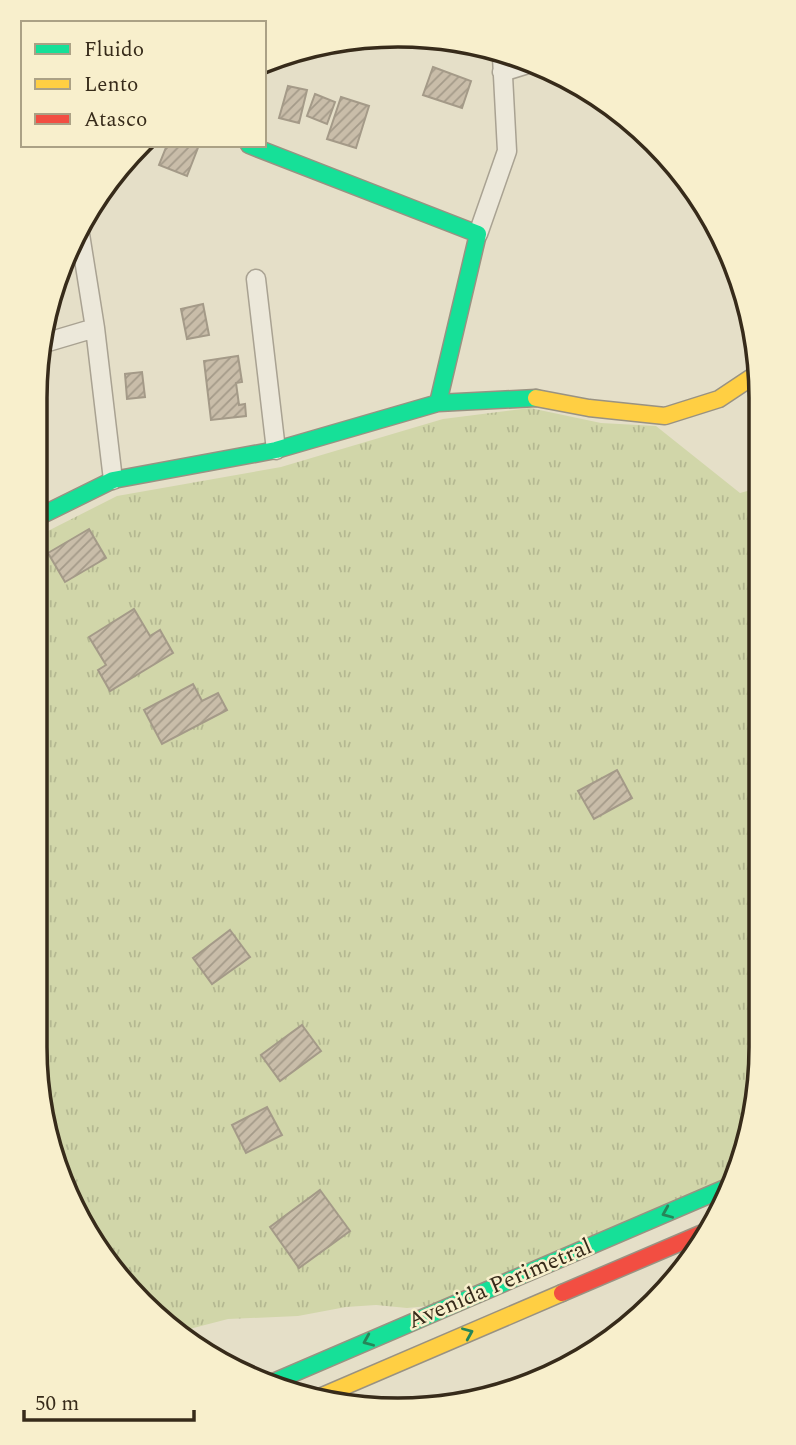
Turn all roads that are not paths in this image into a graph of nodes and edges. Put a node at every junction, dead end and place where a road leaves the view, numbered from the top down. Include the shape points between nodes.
1 (502, 64) edge
2 (254, 147) edge
3 (478, 234) junction
4 (82, 246) edge
5 (256, 279) dead end
6 (95, 328) junction
7 (52, 341) edge
8 (748, 384) edge
9 (438, 403) junction
10 (276, 450) junction
11 (113, 480) junction
12 (47, 513) edge
13 (718, 1191) edge
14 (693, 1237) edge
15 (281, 1378) edge
16 (333, 1391) edge

1 - 3 street via 508,151
2 - 3 street
3 - 9 street
4 - 6 street
5 - 10 street
6 - 7 street
6 - 11 street
8 - 9 street via 719,400 664,416 530,397
9 - 10 street
10 - 11 street
11 - 12 street
13 -> 15 street, Avenida Perimetral
16 -> 14 street, Avenida Perimetral

